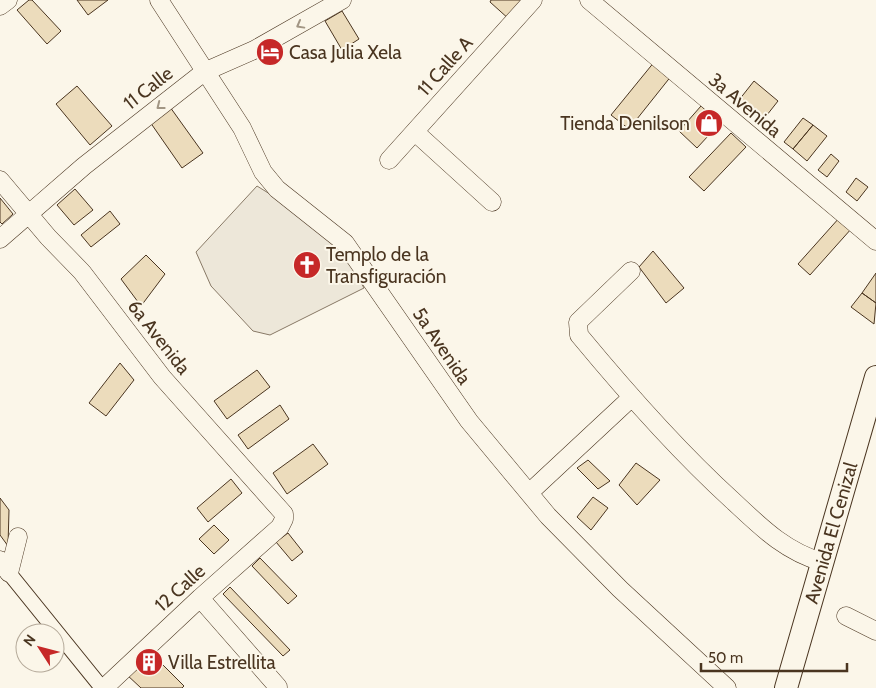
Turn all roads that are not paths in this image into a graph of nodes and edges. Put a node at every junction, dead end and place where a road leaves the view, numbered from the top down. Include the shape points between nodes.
1 (8, 0) edge
2 (159, 0) edge
3 (342, 0) edge
4 (533, 0) edge
5 (589, 0) edge
6 (0, 6) edge
7 (204, 72) junction
8 (415, 132) junction
9 (389, 160) dead end
10 (0, 180) edge
11 (492, 202) dead end
12 (29, 215) junction
13 (0, 239) edge
14 (876, 240) edge
15 (631, 271) dead end
16 (876, 377) edge
17 (631, 398) junction
18 (529, 493) junction
19 (284, 519) joint
20 (18, 538) dead end
21 (822, 562) junction
22 (4, 567) edge
23 (200, 598) junction
24 (846, 616) dead end
25 (876, 631) edge
26 (278, 687) edge
27 (103, 688) edge
28 (727, 688) edge
29 (786, 688) edge

1 - 6 street
2 - 7 street, 5a Avenida
3 -> 7 street, 11 Calle via 254,50
4 - 8 street, 11 Calle A
5 - 14 street, 3a Avenida
7 -> 12 street, 11 Calle via 84,166
7 - 18 street, 5a Avenida via 242,128 269,180 345,243 469,421
8 - 9 street, 11 Calle A
8 - 11 street
10 - 12 street, 6a Avenida
12 - 13 street, 11 Calle
12 - 19 street, 6a Avenida via 82,272 138,348 217,442 281,510
15 - 17 street via 581,319 577,327 579,335
16 - 21 street, Avenida El Cenizal
17 - 18 street
17 - 21 street via 699,469 772,537 802,556
18 - 28 street, 5a Avenida via 590,560
19 - 23 street, 12 Calle via 280,527
20 - 22 street
21 - 29 street, Avenida El Cenizal
22 - 27 street
23 - 26 street
23 - 27 street, 12 Calle
24 - 25 street

